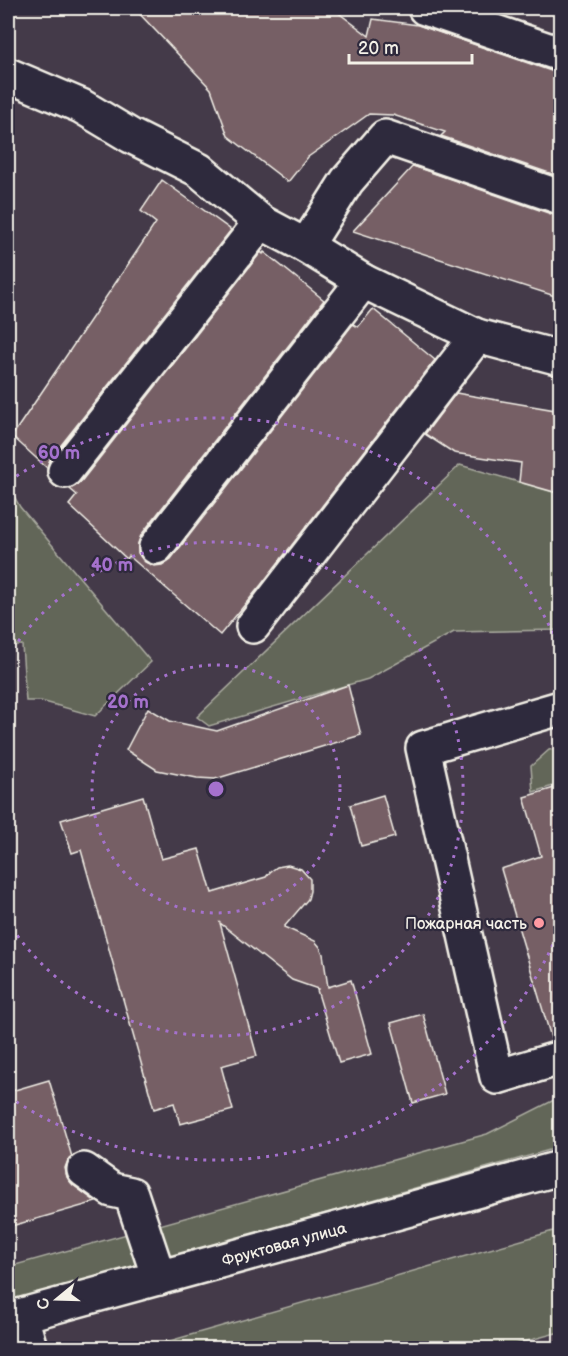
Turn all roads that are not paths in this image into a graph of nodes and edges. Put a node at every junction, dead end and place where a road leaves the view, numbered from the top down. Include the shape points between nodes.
1 (425, 8) edge
2 (561, 54) edge
3 (8, 75) edge
4 (561, 197) edge
5 (261, 222) junction
6 (306, 246) junction
7 (363, 280) junction
8 (477, 336) junction
9 (561, 358) edge
10 (65, 471) dead end
11 (156, 547) dead end
12 (253, 626) dead end
13 (561, 708) edge
14 (561, 1058) edge
15 (561, 1168) edge
16 (84, 1170) dead end
17 (159, 1278) junction
18 (14, 1317) edge
19 (30, 1348) edge

1 - 2 street
3 - 5 street via 81,106 199,170
4 - 6 street via 385,137 347,181
5 - 6 street
5 - 10 street
6 - 7 street
7 - 8 street
7 - 11 street
8 - 9 street
8 - 12 street
13 - 14 street via 423,748 497,1077
15 - 17 street, Фруктовая улица
16 - 17 street via 112,1190 132,1194
17 - 18 street, Фруктовая улица
18 - 19 street

